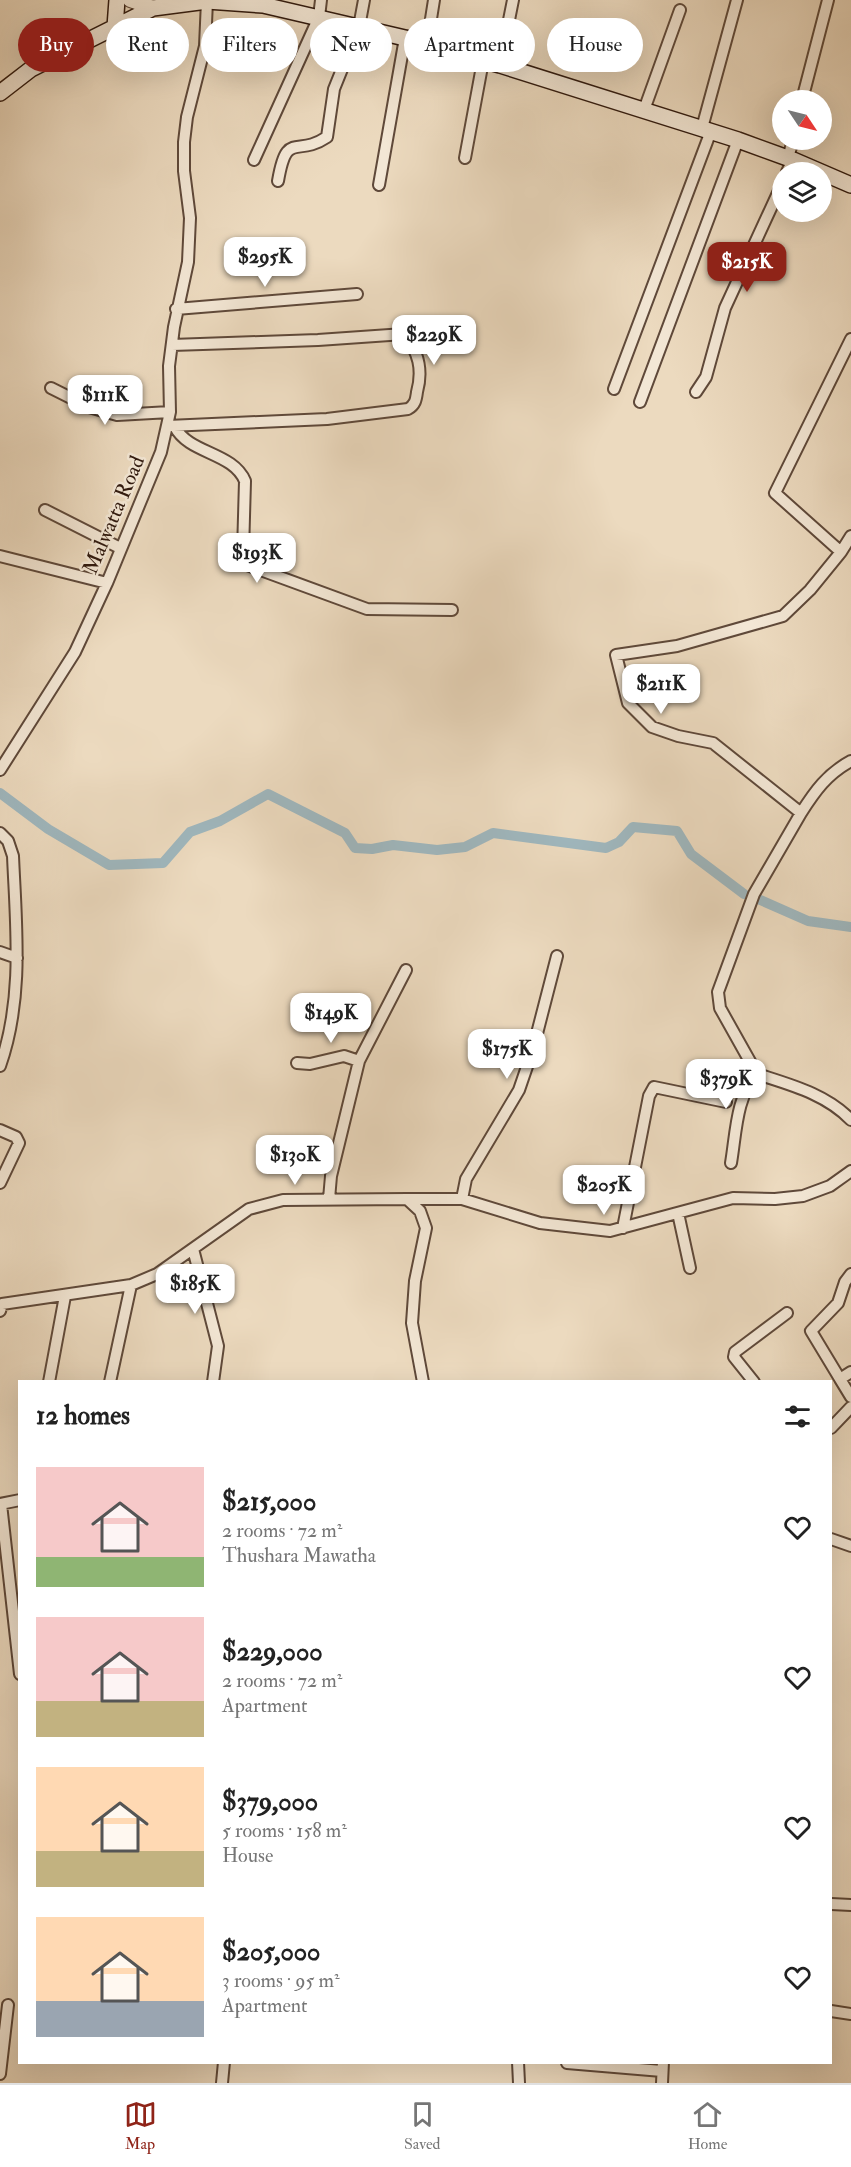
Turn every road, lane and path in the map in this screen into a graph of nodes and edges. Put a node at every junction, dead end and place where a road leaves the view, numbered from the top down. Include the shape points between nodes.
1 (117, 0) edge
2 (130, 0) edge
3 (321, 0) edge
4 (364, 0) edge
5 (435, 0) edge
6 (513, 0) edge
7 (737, 0) edge
8 (828, 0) edge
9 (207, 1) edge
10 (263, 2) edge
11 (288, 5) edge
12 (153, 8) junction
13 (680, 10) dead end
14 (319, 17) junction
15 (116, 18) edge
16 (135, 18) edge
17 (323, 18) edge
18 (361, 18) edge
19 (432, 18) edge
20 (509, 18) edge
21 (106, 33) edge
22 (404, 44) edge
23 (341, 72) edge
24 (481, 72) edge
25 (523, 72) edge
26 (805, 90) edge
27 (0, 93) edge
28 (645, 110) junction
29 (707, 130) junction
30 (738, 140) junction
31 (465, 158) dead end
32 (254, 160) dead end
33 (788, 162) edge
34 (832, 178) edge
35 (278, 181) dead end
36 (379, 185) dead end
37 (851, 185) edge
38 (772, 205) edge
39 (357, 294) dead end
40 (176, 309) junction
41 (851, 339) edge
42 (172, 345) junction
43 (51, 388) dead end
44 (614, 388) dead end
45 (696, 392) dead end
46 (640, 402) dead end
47 (170, 412) junction
48 (172, 427) junction
49 (45, 510) dead end
50 (851, 536) edge
51 (120, 548) junction
52 (842, 552) junction
53 (0, 556) edge
54 (106, 584) junction
55 (452, 610) dead end
56 (851, 761) edge
57 (0, 770) edge
58 (801, 813) junction
59 (0, 833) edge
60 (0, 952) edge
61 (557, 956) dead end
62 (17, 958) junction
63 (406, 970) dead end
64 (1, 1059) edge
65 (359, 1061) junction
66 (297, 1063) dead end
67 (757, 1074) junction
68 (726, 1102) dead end
69 (851, 1120) edge
70 (0, 1130) edge
71 (731, 1163) dead end
72 (851, 1172) edge
73 (0, 1183) edge
74 (328, 1199) junction
75 (407, 1199) junction
76 (462, 1199) junction
77 (678, 1213) junction
78 (623, 1228) junction
79 (193, 1249) junction
80 (690, 1268) dead end
81 (851, 1274) edge
82 (131, 1285) junction
83 (65, 1296) junction
84 (0, 1304) edge
85 (787, 1313) dead end
86 (851, 1372) edge
87 (840, 1379) junction
88 (49, 1380) edge
89 (110, 1380) edge
90 (213, 1380) edge
91 (423, 1380) edge
92 (752, 1380) edge
93 (851, 1397) edge
94 (851, 1407) edge
95 (832, 1427) edge
96 (18, 1500) edge
97 (0, 1504) edge
98 (832, 1539) edge
99 (851, 1546) edge
100 (18, 1657) edge
101 (832, 1904) edge
102 (851, 1905) edge
103 (8, 2005) dead end
104 (832, 2011) edge
105 (851, 2014) edge
106 (225, 2064) edge
107 (518, 2064) edge
108 (591, 2064) edge
109 (662, 2067) edge
110 (0, 2074) edge
111 (222, 2083) edge
112 (519, 2083) edge
113 (662, 2083) edge

1 - 15 main road
2 - 12 street
3 - 14 street
4 - 18 street
5 - 19 street
6 - 20 street
7 - 29 street
8 - 26 street
9 - 10 main road
9 - 12 main road
9 - 40 street, Malwatta Road via 205,46 184,142 189,251
10 - 11 main road
11 - 14 main road
12 - 16 main road
13 - 28 street
14 - 17 main road
14 - 32 street
21 - 27 main road via 31,69
22 - 36 street
23 - 35 street via 334,89 327,137 315,145 295,146 287,151
24 - 31 street
25 - 28 main road
28 - 29 main road
29 - 30 main road
29 - 44 street
30 - 33 main road
30 - 46 street
34 - 37 main road
38 - 45 street via 724,308 706,377
39 - 40 street
40 - 42 street, Malwatta Road
41 - 52 street via 775,493
42 - 47 street, Malwatta Road
42 - 48 street via 404,334 414,346 421,378 416,401 408,409 327,419
43 - 47 street via 117,415
47 - 48 street, Malwatta Road
48 - 51 street, Malwatta Road
48 - 55 street via 185,439 242,472 243,552 247,565 367,609
49 - 51 street
50 - 52 street
51 - 54 street, Malwatta Road
52 - 58 street via 783,616 677,646 616,655 628,703 652,727 712,743
53 - 54 street
54 - 57 street, Malwatta Road via 75,652
56 - 58 street via 817,787
58 - 67 street via 754,894 718,992 720,1008
59 - 62 street via 8,841 13,856
60 - 62 street
61 - 76 street via 519,1090 466,1179
62 - 64 street via 15,1000
63 - 65 street
65 - 66 street via 344,1056
65 - 74 street
67 - 69 street via 809,1091 840,1108
67 - 71 street via 743,1096
68 - 78 street via 654,1087
70 - 73 street via 16,1137 19,1143
72 - 77 street via 830,1186 802,1196 733,1198
74 - 75 street
74 - 79 street via 283,1200 249,1209
75 - 76 street
75 - 91 street via 420,1211 426,1228 415,1281 412,1323
76 - 78 street via 540,1223 610,1231
77 - 78 street
77 - 80 street
79 - 82 street via 157,1274
79 - 90 street via 218,1346
81 - 87 street via 838,1303 811,1331
82 - 83 street
82 - 89 street
83 - 84 street
83 - 88 street
85 - 92 street via 735,1352 734,1358
86 - 87 street
87 - 93 street
94 - 95 street
96 - 97 street
97 - 100 street
98 - 99 street
101 - 102 street
103 - 110 street
104 - 105 street
106 - 111 street
107 - 112 street
108 - 109 street
109 - 113 street

